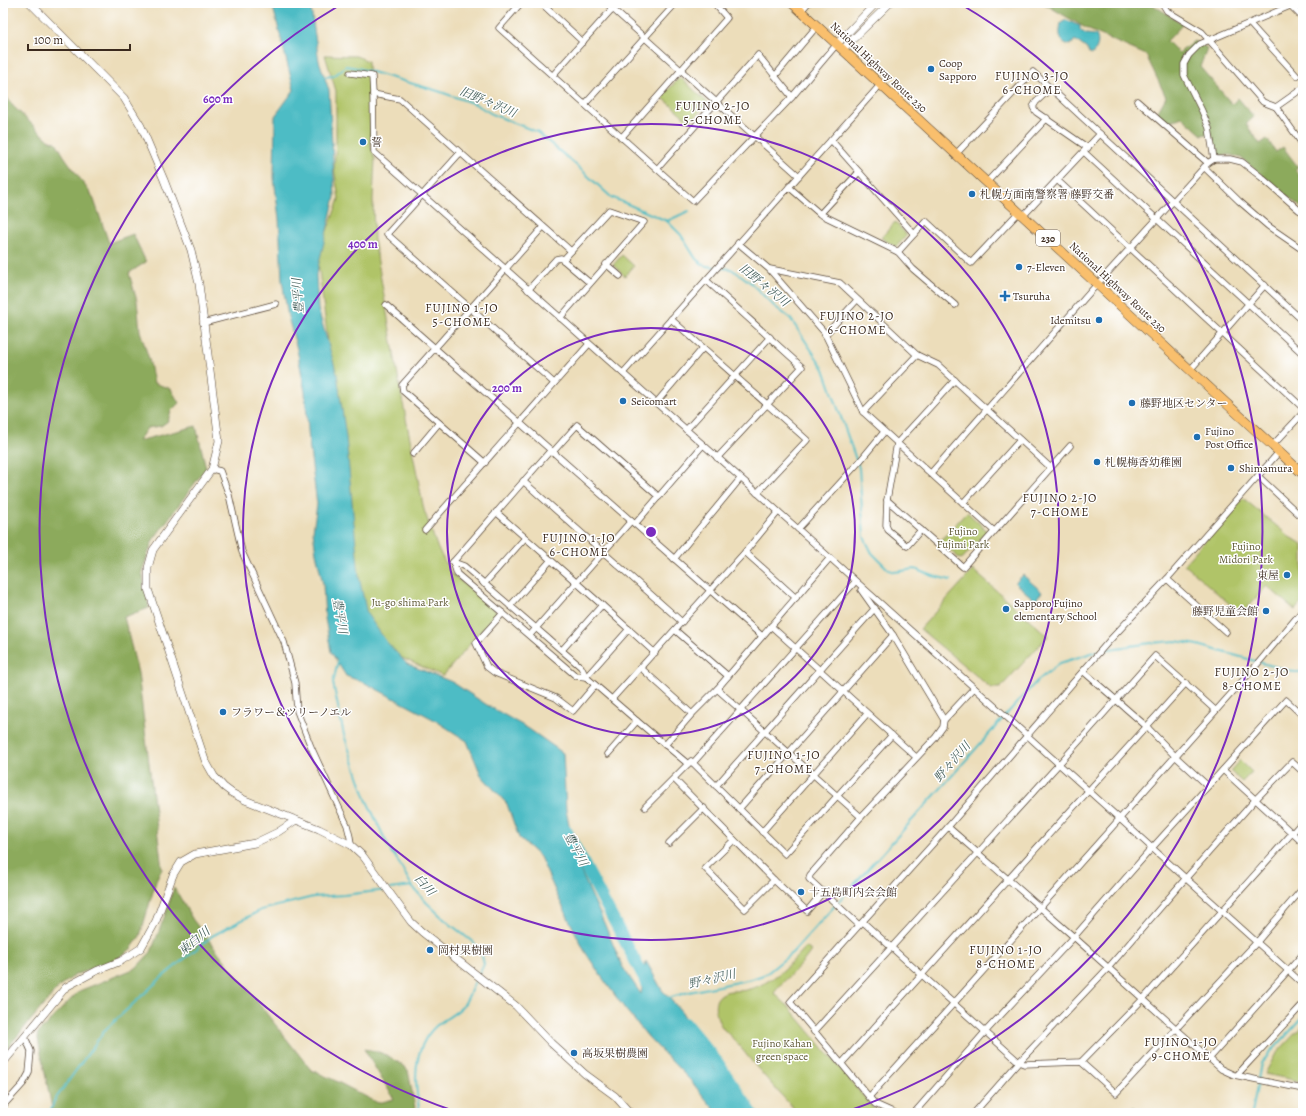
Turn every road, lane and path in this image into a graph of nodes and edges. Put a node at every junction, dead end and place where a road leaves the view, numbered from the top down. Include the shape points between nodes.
1 (30, 3) edge
2 (521, 3) edge
3 (541, 3) edge
4 (606, 3) edge
5 (676, 3) edge
6 (714, 3) edge
7 (792, 3) edge
8 (808, 3) edge
9 (876, 3) edge
10 (890, 3) edge
11 (1162, 3) edge
12 (1292, 4) edge
13 (612, 9) junction
14 (801, 11) junction
15 (1303, 18) edge
16 (1250, 24) junction
17 (817, 26) junction
18 (644, 37) junction
19 (1208, 41) junction
20 (583, 42) junction
21 (840, 47) junction
22 (681, 70) junction
23 (350, 73) dead end
24 (553, 75) junction
25 (775, 76) junction
26 (1297, 76) dead end
27 (881, 84) junction
28 (1051, 88) junction
29 (1303, 88) edge
30 (373, 94) junction
31 (792, 97) junction
32 (1137, 101) dead end
33 (716, 102) junction
34 (585, 104) junction
35 (1276, 107) junction
36 (1047, 118) junction
37 (1100, 134) junction
38 (754, 137) junction
39 (621, 138) junction
40 (831, 140) junction
41 (1303, 145) edge
42 (1086, 150) junction
43 (460, 153) junction
44 (956, 154) junction
45 (1214, 159) junction
46 (1206, 165) junction
47 (657, 169) junction
48 (859, 172) junction
49 (799, 176) junction
50 (1057, 180) junction
51 (987, 182) junction
52 (789, 187) junction
53 (422, 196) junction
54 (1173, 200) junction
55 (1303, 212) edge
56 (820, 214) junction
57 (1021, 214) junction
58 (1157, 218) junction
59 (543, 227) junction
60 (914, 234) junction
61 (738, 243) junction
62 (1130, 248) junction
63 (1303, 250) edge
64 (571, 251) junction
65 (898, 252) junction
66 (563, 260) junction
67 (606, 264) junction
68 (769, 269) junction
69 (505, 270) junction
70 (620, 276) dead end
71 (706, 280) junction
72 (590, 283) junction
73 (1098, 284) junction
74 (1265, 285) junction
75 (528, 290) junction
76 (857, 300) junction
77 (276, 304) dead end
78 (956, 304) dead end
79 (1249, 304) junction
80 (386, 305) dead end
81 (470, 309) junction
82 (560, 318) junction
83 (671, 320) junction
84 (1303, 320) edge
85 (203, 323) junction
86 (1222, 334) junction
87 (825, 335) junction
88 (770, 338) junction
89 (589, 344) junction
90 (435, 348) junction
91 (703, 348) junction
92 (917, 354) junction
93 (1303, 354) edge
94 (1190, 370) junction
95 (623, 374) junction
96 (735, 376) junction
97 (954, 380) junction
98 (554, 383) junction
99 (656, 403) junction
100 (767, 405) junction
101 (1303, 408) edge
102 (987, 410) junction
103 (863, 412) junction
104 (1303, 414) edge
105 (439, 423) junction
106 (519, 423) junction
107 (686, 430) junction
108 (884, 432) junction
109 (1020, 440) junction
110 (897, 443) junction
111 (703, 446) junction
112 (1070, 446) dead end
113 (1276, 449) junction
114 (551, 452) junction
115 (413, 454) dead end
116 (717, 458) junction
117 (485, 463) junction
118 (1051, 468) junction
119 (212, 469) junction
120 (930, 474) junction
121 (1303, 474) edge
122 (1258, 476) junction
123 (740, 479) junction
124 (523, 481) junction
125 (757, 493) junction
126 (659, 497) junction
127 (887, 500) junction
128 (963, 503) junction
129 (496, 512) junction
130 (778, 512) junction
131 (1303, 518) edge
132 (633, 523) junction
133 (798, 529) junction
134 (424, 530) dead end
135 (921, 530) junction
136 (994, 531) junction
137 (525, 538) junction
138 (604, 552) junction
139 (745, 552) junction
140 (674, 559) junction
141 (829, 559) junction
142 (551, 560) junction
143 (452, 562) junction
144 (1167, 579) junction
145 (577, 582) junction
146 (855, 582) junction
147 (484, 584) junction
148 (710, 591) junction
149 (796, 598) junction
150 (602, 605) junction
151 (510, 606) junction
152 (874, 608) junction
153 (1303, 610) edge
154 (503, 613) junction
155 (682, 622) junction
156 (771, 626) junction
157 (536, 628) junction
158 (629, 629) junction
159 (676, 630) junction
160 (1226, 632) dead end
161 (530, 635) junction
162 (893, 635) junction
163 (762, 636) junction
164 (796, 648) junction
165 (562, 650) junction
166 (655, 653) junction
167 (641, 668) junction
168 (819, 670) junction
169 (1084, 672) junction
170 (728, 676) junction
171 (586, 677) junction
172 (1186, 683) junction
173 (595, 685) junction
174 (974, 688) junction
175 (717, 689) junction
176 (843, 692) junction
177 (612, 699) junction
178 (1116, 700) junction
179 (741, 710) junction
180 (1215, 710) junction
181 (692, 714) junction
182 (867, 714) junction
183 (1303, 716) edge
184 (944, 720) junction
185 (637, 721) junction
186 (1146, 726) junction
187 (765, 731) junction
188 (892, 735) junction
189 (1028, 736) junction
190 (665, 745) junction
191 (789, 753) junction
192 (608, 754) dead end
193 (1174, 756) junction
194 (916, 758) junction
195 (691, 763) junction
196 (1059, 764) junction
197 (1223, 770) junction
198 (1303, 772) edge
199 (812, 774) junction
200 (674, 778) junction
201 (716, 786) junction
202 (1208, 786) junction
203 (1089, 790) junction
204 (837, 796) junction
205 (1255, 800) junction
206 (645, 807) dead end
207 (704, 808) junction
208 (739, 809) junction
209 (861, 817) junction
210 (1119, 818) junction
211 (296, 820) junction
212 (1303, 821) edge
213 (948, 827) junction
214 (762, 832) junction
215 (1292, 833) junction
216 (734, 840) junction
217 (669, 843) dead end
218 (1303, 843) edge
219 (350, 845) junction
220 (1152, 848) junction
221 (978, 853) junction
222 (1186, 878) junction
223 (774, 880) junction
224 (1008, 880) junction
225 (1303, 888) edge
226 (825, 894) junction
227 (1040, 908) junction
228 (1222, 911) junction
229 (861, 923) junction
230 (1074, 937) junction
231 (1257, 942) junction
232 (891, 947) junction
233 (1303, 954) edge
234 (1108, 968) junction
235 (1288, 971) junction
236 (922, 974) junction
237 (1303, 984) edge
238 (1143, 999) junction
239 (953, 1004) junction
240 (1303, 1004) edge
241 (1175, 1029) junction
242 (814, 1032) junction
243 (985, 1032) junction
244 (25, 1037) junction
245 (1209, 1059) junction
246 (1019, 1062) junction
247 (1081, 1062) junction
248 (3, 1063) edge
249 (842, 1063) junction
250 (1237, 1075) junction
251 (1303, 1088) edge
252 (868, 1097) junction
253 (3, 1106) edge
254 (630, 1113) edge
255 (895, 1113) edge
256 (914, 1113) edge
257 (974, 1113) edge

1 - 85 street via 124,98 140,126 192,250
2 - 24 street via 499,28
3 - 20 street
4 - 13 street
5 - 18 street
6 - 22 street via 727,18
7 - 14 highway, National Highway Route 230 / 230
8 - 14 street
9 - 21 street
10 - 21 street
11 - 19 street via 1167,11 1202,32
12 - 15 street
12 - 16 street
13 - 18 street
13 - 20 street
14 - 17 highway, National Highway Route 230 / 230
16 - 19 street
16 - 26 street
17 - 21 highway, National Highway Route 230 / 230
17 - 25 street
18 - 22 street
18 - 34 street
19 - 35 street via 1263,102
19 - 45 street via 1200,44 1189,55 1184,64 1184,75 1209,128
20 - 24 street
21 - 27 highway, National Highway Route 230 / 230
21 - 31 street
22 - 33 street
22 - 39 street
23 - 30 street via 372,76
24 - 34 street
25 - 31 street
25 - 33 street via 758,55
27 - 40 street
27 - 44 highway, National Highway Route 230 / 230
28 - 36 street via 1033,107 1036,112
28 - 37 street
28 - 44 street via 1033,72
29 - 35 street
30 - 43 street via 400,99
30 - 53 street via 374,152
31 - 38 street
32 - 46 street
33 - 38 street
33 - 47 street
34 - 39 street
35 - 41 street
36 - 42 street
36 - 51 street
37 - 42 street
37 - 54 street
38 - 47 street via 693,202
38 - 49 street
39 - 47 street
40 - 48 street
40 - 49 street
42 - 50 street
42 - 58 street
43 - 53 street
43 - 59 street
44 - 51 highway, National Highway Route 230 / 230
45 - 46 street
45 - 55 street via 1242,162
46 - 54 street
46 - 63 street via 1239,201 1268,226
48 - 56 street
48 - 60 street
49 - 52 street
50 - 57 street
50 - 62 street
51 - 57 highway, National Highway Route 230 / 230
52 - 56 street
52 - 61 street
53 - 69 street
53 - 81 street via 387,234
54 - 58 street
54 - 74 street
56 - 65 street
57 - 60 street via 971,263 926,220
57 - 73 highway, National Highway Route 230 / 230
58 - 62 street
58 - 79 street
59 - 64 street
59 - 69 street
60 - 65 street
61 - 68 street
61 - 71 street
62 - 73 street
62 - 86 street
64 - 66 street
64 - 67 street via 609,210 644,222
65 - 78 street via 913,269
66 - 72 street
66 - 75 street via 556,259
67 - 70 street
67 - 72 street
68 - 76 street via 840,283
68 - 87 street
69 - 75 street
69 - 81 street
71 - 83 street
71 - 88 street
72 - 82 street
73 - 94 highway, National Highway Route 230 / 230
73 - 102 street
74 - 79 street
74 - 84 street
75 - 82 street
76 - 87 street
76 - 92 street
77 - 85 street
79 - 86 street
79 - 93 street
80 - 90 street
81 - 90 street
81 - 98 street
82 - 89 street
83 - 91 street
83 - 95 street
85 - 119 street via 219,441
86 - 94 street
86 - 101 street
87 - 103 street
88 - 96 street
88 - 100 street via 802,367
89 - 95 street
89 - 98 street
90 - 105 street via 402,385 404,391
90 - 106 street
91 - 96 street
91 - 99 street
92 - 97 street via 938,365
92 - 103 street
94 - 113 highway, National Highway Route 230 / 230
95 - 99 street
96 - 100 street
96 - 107 street
97 - 102 street
97 - 110 street
98 - 106 street
99 - 107 street
100 - 116 street
100 - 125 street via 807,440
102 - 109 street
102 - 120 street
103 - 108 street
104 - 113 street
105 - 115 street
105 - 117 street
106 - 114 street
106 - 117 street
107 - 111 street
108 - 110 street
108 - 133 street
109 - 118 street
109 - 128 street
110 - 120 street
110 - 127 street
111 - 116 street
111 - 126 street
112 - 118 street
113 - 121 highway, National Highway Route 230 / 230
113 - 122 street
114 - 124 street
114 - 126 street via 578,425
114 - 132 street
116 - 123 street
117 - 134 street
118 - 136 street
119 - 211 street via 153,550 148,568 148,589 205,760 214,776 224,787 244,800
119 - 219 street via 220,471 229,495 242,552 284,642 295,683 298,711 311,747 347,825
120 - 128 street
122 - 131 street
122 - 144 street
123 - 125 street
123 - 140 street
124 - 129 street
124 - 138 street
125 - 130 street
126 - 132 street
127 - 135 street
127 - 135 street via 888,530 907,546
128 - 136 street
129 - 137 street
129 - 143 street
130 - 133 street
130 - 139 street
132 - 138 street
132 - 140 street
133 - 141 street
135 - 136 street via 963,567
137 - 142 street
137 - 147 street
138 - 145 street
138 - 155 street
139 - 148 street
139 - 149 street
140 - 148 street
141 - 146 street
141 - 149 street
142 - 145 street
142 - 151 street
143 - 147 street via 464,566
143 - 154 street via 457,574
144 - 160 street
144 - 169 street
145 - 150 street
145 - 157 street
146 - 152 street
146 - 164 street
146 - 174 street
147 - 151 street
148 - 155 street
148 - 163 street
149 - 156 street
150 - 158 street
150 - 165 street
151 - 157 street
152 - 162 street
152 - 168 street
153 - 180 street
154 - 161 street
154 - 173 street via 476,643 487,667 495,673 556,698 573,711
155 - 159 street
156 - 163 street
156 - 164 street
157 - 161 street
157 - 165 street
158 - 166 street
158 - 171 street
159 - 166 street
159 - 170 street
161 - 171 street via 576,676
162 - 176 street
162 - 184 street
163 - 170 street
164 - 168 street
164 - 179 street
165 - 171 street via 581,667
166 - 167 street
167 - 177 street
167 - 181 street
168 - 176 street
168 - 187 street
169 - 178 street
169 - 189 street
170 - 175 street
171 - 173 street
172 - 178 street via 1155,656
172 - 180 street
172 - 186 street
173 - 177 street
174 - 184 street
174 - 189 street
175 - 179 street
175 - 181 street
176 - 182 street
176 - 191 street
177 - 185 street
178 - 186 street
178 - 196 street
179 - 187 street
179 - 195 street
180 - 193 street
181 - 190 street
182 - 188 street
182 - 199 street
183 - 197 street via 1286,700
184 - 194 street via 943,727 935,738
185 - 190 street
185 - 192 street
186 - 193 street
186 - 203 street
187 - 191 street
187 - 201 street
188 - 194 street
188 - 204 street
189 - 196 street
189 - 213 street
190 - 195 street
191 - 199 street
191 - 208 street
193 - 202 street
193 - 210 street
194 - 209 street
195 - 200 street
195 - 201 street
196 - 203 street
196 - 221 street
197 - 202 street
197 - 205 street
198 - 205 street via 1292,762
199 - 204 street
199 - 214 street
200 - 206 street
200 - 207 street
201 - 208 street
202 - 220 street
203 - 210 street
203 - 224 street
204 - 209 street
204 - 214 street via 784,854
205 - 215 street
205 - 222 street
207 - 216 street
207 - 217 street
208 - 214 street
209 - 226 street via 810,875 809,879
210 - 220 street
210 - 227 street
211 - 219 street
211 - 244 street via 254,843 195,854 181,862 173,875 156,921 140,948 121,961 66,987
212 - 215 street
213 - 221 street
213 - 229 street
215 - 218 street
215 - 228 street
216 - 223 street
216 - 223 street via 705,868 745,909
219 - 254 street via 363,856 411,922 516,1006 551,1043 585,1074 615,1096
220 - 222 street
220 - 230 street
221 - 224 street
221 - 232 street
222 - 228 street
222 - 234 street
223 - 226 street via 807,911
224 - 227 street
224 - 236 street
225 - 231 street
226 - 229 street
227 - 230 street
227 - 239 street
228 - 231 street
228 - 238 street
229 - 232 street
229 - 242 street via 790,1002
230 - 234 street
230 - 243 street
231 - 235 street
231 - 241 street
232 - 236 street
232 - 242 street
233 - 235 street
234 - 238 street
234 - 246 street
235 - 237 street
235 - 245 street
236 - 239 street
236 - 249 street
238 - 241 street
238 - 247 street
239 - 243 street
239 - 252 street
240 - 250 street
241 - 245 street
241 - 247 street via 1116,1093
242 - 249 street
243 - 246 street
243 - 256 street
244 - 248 street
244 - 253 street via 31,1051 29,1073 23,1084
245 - 250 street via 1221,1069
246 - 247 street
246 - 257 street
249 - 252 street
250 - 251 street
252 - 255 street via 875,1104

